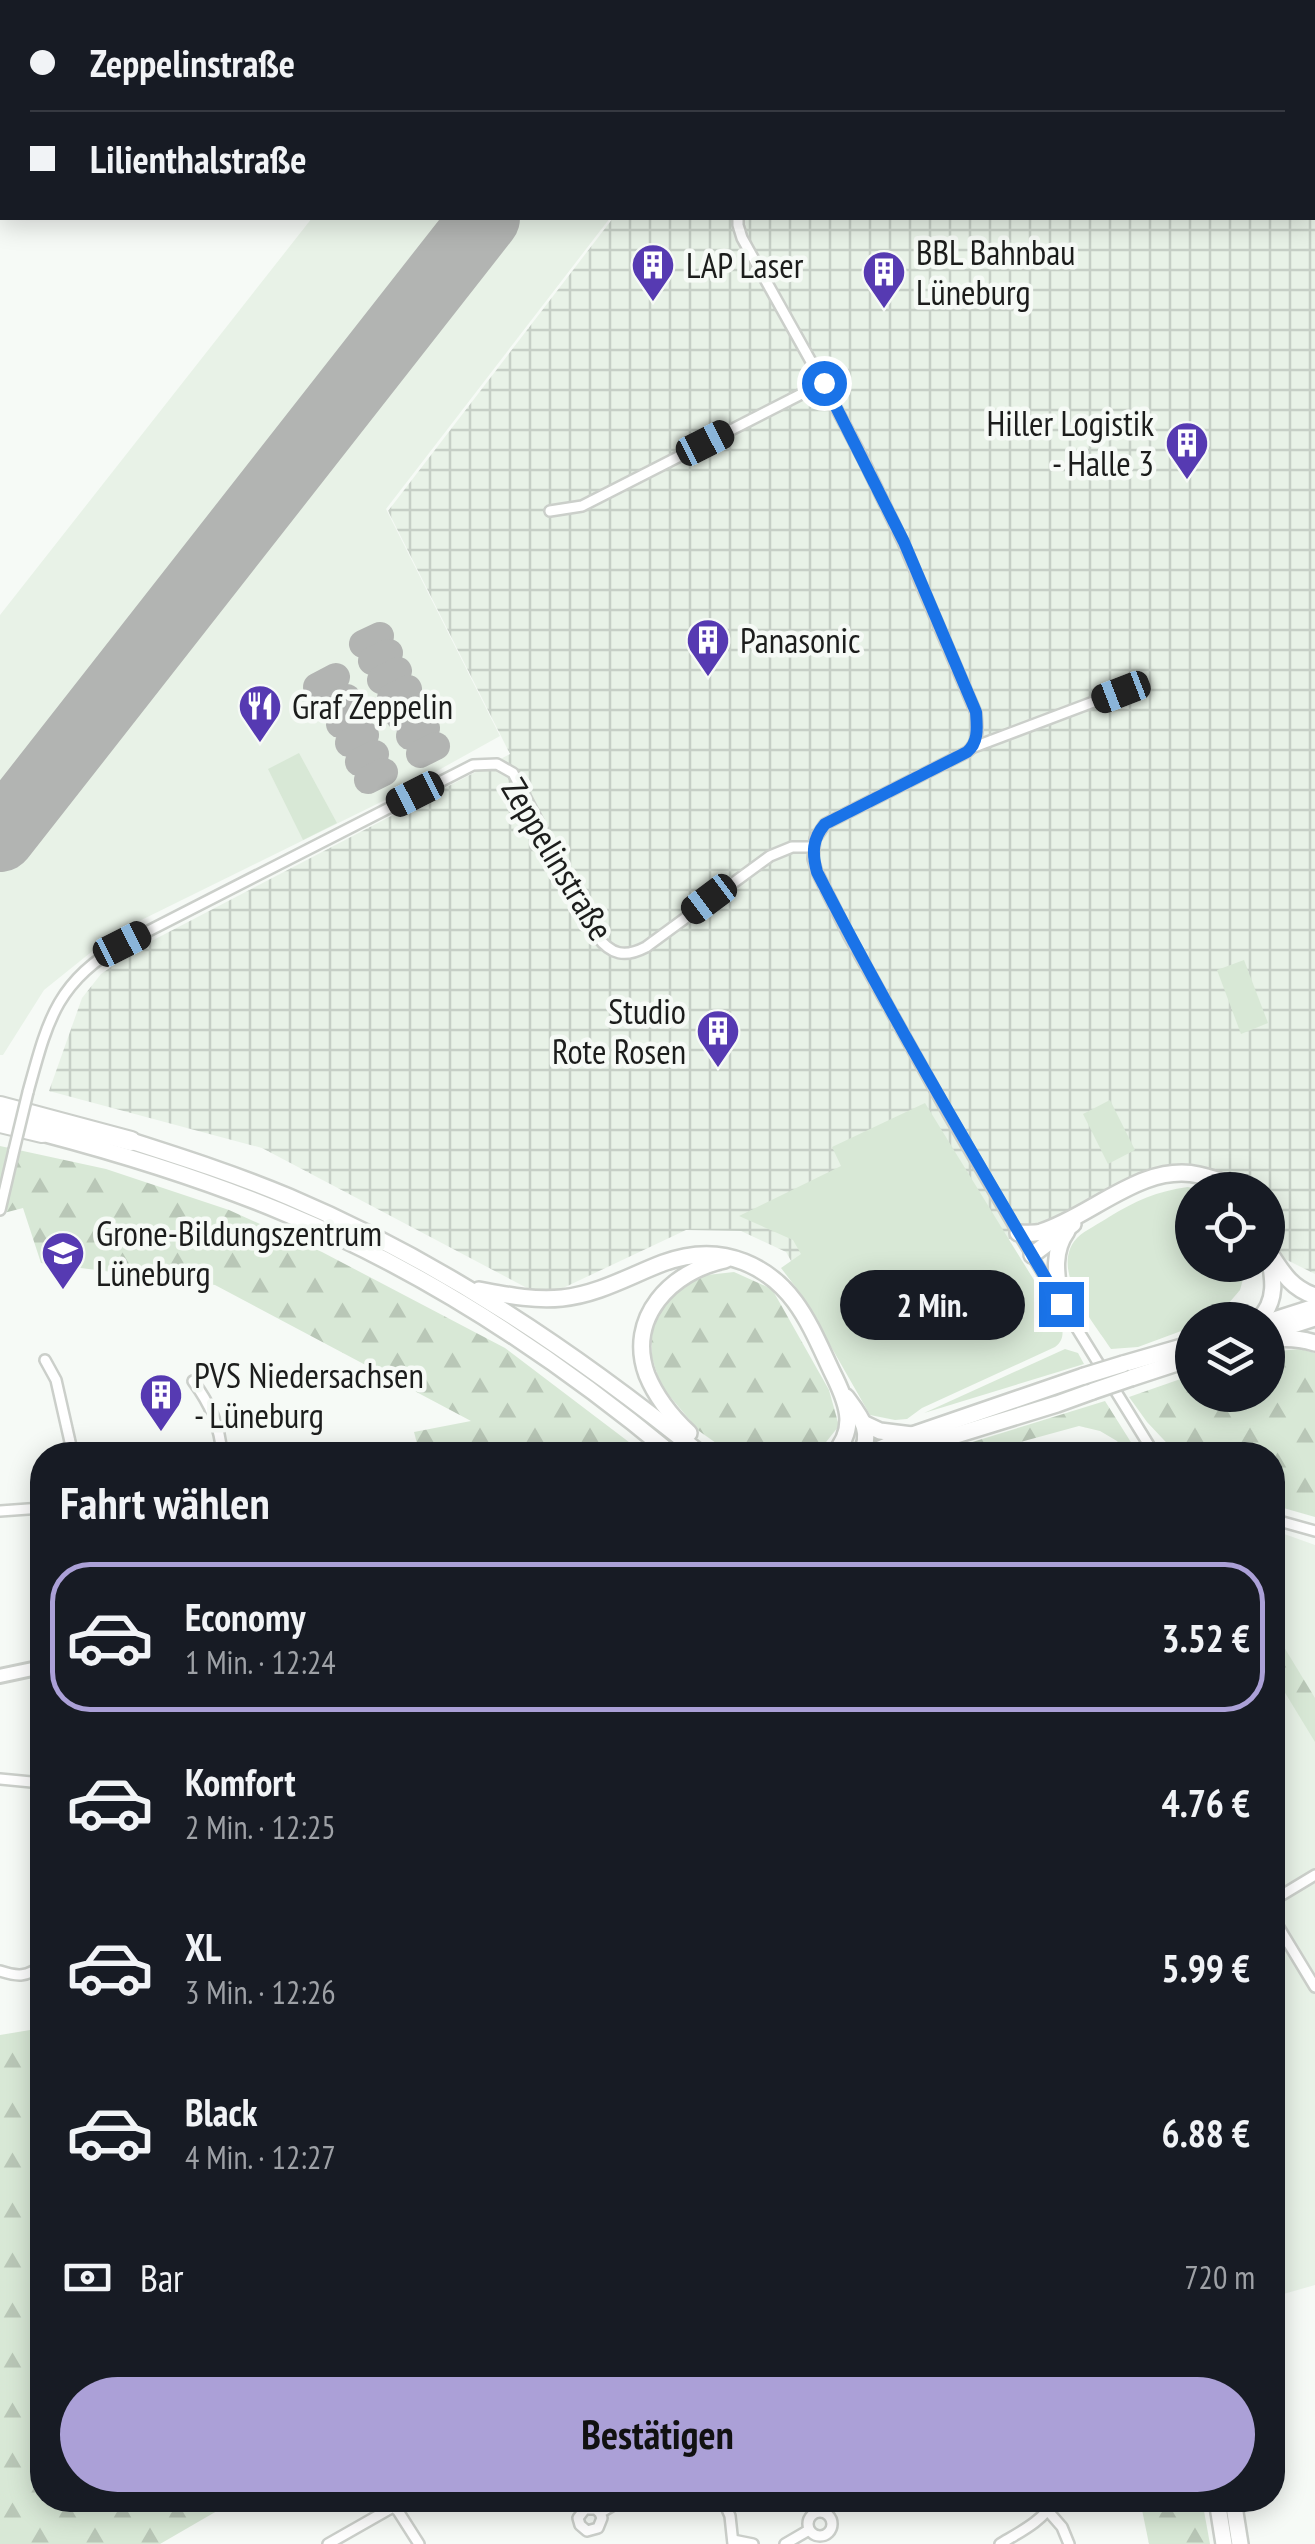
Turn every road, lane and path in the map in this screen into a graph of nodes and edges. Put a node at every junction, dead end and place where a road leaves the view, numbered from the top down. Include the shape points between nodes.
1 (738, 220) edge
2 (824, 383) junction
3 (550, 511) dead end
4 (1133, 688) dead end
5 (974, 747) junction
6 (813, 847) junction
7 (0, 1106) edge
8 (0, 1122) edge
9 (42, 1133) joint
10 (131, 1140) joint
11 (1175, 1174) edge
12 (1104, 1201) junction
13 (0, 1210) edge
14 (1072, 1225) junction
15 (1018, 1233) junction
16 (1032, 1255) junction
17 (734, 1258) junction
18 (1285, 1276) edge
19 (470, 1288) junction
20 (1315, 1296) edge
21 (1061, 1304) junction
22 (1315, 1306) edge
23 (1285, 1316) edge
24 (1315, 1318) edge
25 (1285, 1329) edge
26 (1285, 1338) edge
27 (1315, 1343) edge
28 (1175, 1351) edge
29 (45, 1360) dead end
30 (1175, 1361) edge
31 (1128, 1371) junction
32 (193, 1381) dead end
33 (838, 1385) junction
34 (865, 1424) junction
35 (70, 1442) edge
36 (219, 1442) edge
37 (657, 1442) edge
38 (688, 1442) edge
39 (694, 1442) edge
40 (844, 1442) edge
41 (867, 1442) edge
42 (905, 1442) edge
43 (927, 1442) edge
44 (1148, 1442) edge
45 (30, 1509) edge
46 (0, 1511) edge
47 (1285, 1523) edge
48 (1315, 1531) edge
49 (30, 1670) edge
50 (0, 1676) edge
51 (0, 1779) edge
52 (30, 1782) edge
53 (1315, 1875) edge
54 (1285, 1892) edge
55 (1285, 1937) edge
56 (0, 1971) edge
57 (30, 1974) edge
58 (1315, 1987) edge
59 (386, 2512) edge
60 (399, 2512) edge
61 (728, 2512) edge
62 (1047, 2512) edge
63 (1049, 2512) edge
64 (1219, 2512) edge
65 (1235, 2512) edge
66 (810, 2530) dead end
67 (733, 2542) edge
68 (328, 2544) edge
69 (418, 2544) edge
70 (753, 2544) edge
71 (785, 2544) edge
72 (1000, 2544) edge
73 (1069, 2544) edge
74 (1224, 2544) edge
75 (1240, 2544) edge

1 - 2 street
2 - 3 street via 582,506
2 - 5 street via 904,542 976,712
4 - 5 street
5 - 6 street via 835,818 818,832
6 - 13 street, Zeppelinstraße, bridge via 770,856 646,947 618,954 597,936 513,773 497,764 473,765 140,935 72,982 44,1032
6 - 15 street via 817,872 849,936
7 - 10 highway
8 - 9 highway
9 - 37 main road via 280,1211 389,1262 542,1354
10 - 19 main road via 288,1196
11 - 12 main road
12 - 14 main road
12 - 15 main road via 1040,1232
14 - 16 main road
14 - 21 main road via 1056,1254
15 - 16 street
16 - 21 street
17 - 19 main road via 680,1257 606,1288 560,1298
17 - 33 main road via 781,1283
17 - 39 main road via 703,1266 668,1287 644,1328 643,1359 654,1390
18 - 20 main road
19 - 38 main road
21 - 44 street
22 - 23 main road
24 - 25 main road
26 - 27 main road
28 - 31 main road
29 - 35 street
30 - 31 main road
31 - 43 main road, bridge via 1088,1384 1057,1404
32 - 36 street via 214,1416
33 - 34 main road
33 - 40 main road via 848,1423
34 - 41 main road
34 - 42 main road
45 - 46 street
47 - 48 street
49 - 50 main road
51 - 52 street
53 - 54 street
55 - 58 street
56 - 57 street
59 - 68 street
60 - 69 street
61 - 67 street
62 - 72 street
63 - 73 street
64 - 74 main road
65 - 75 main road
66 - 71 street
67 - 70 street

